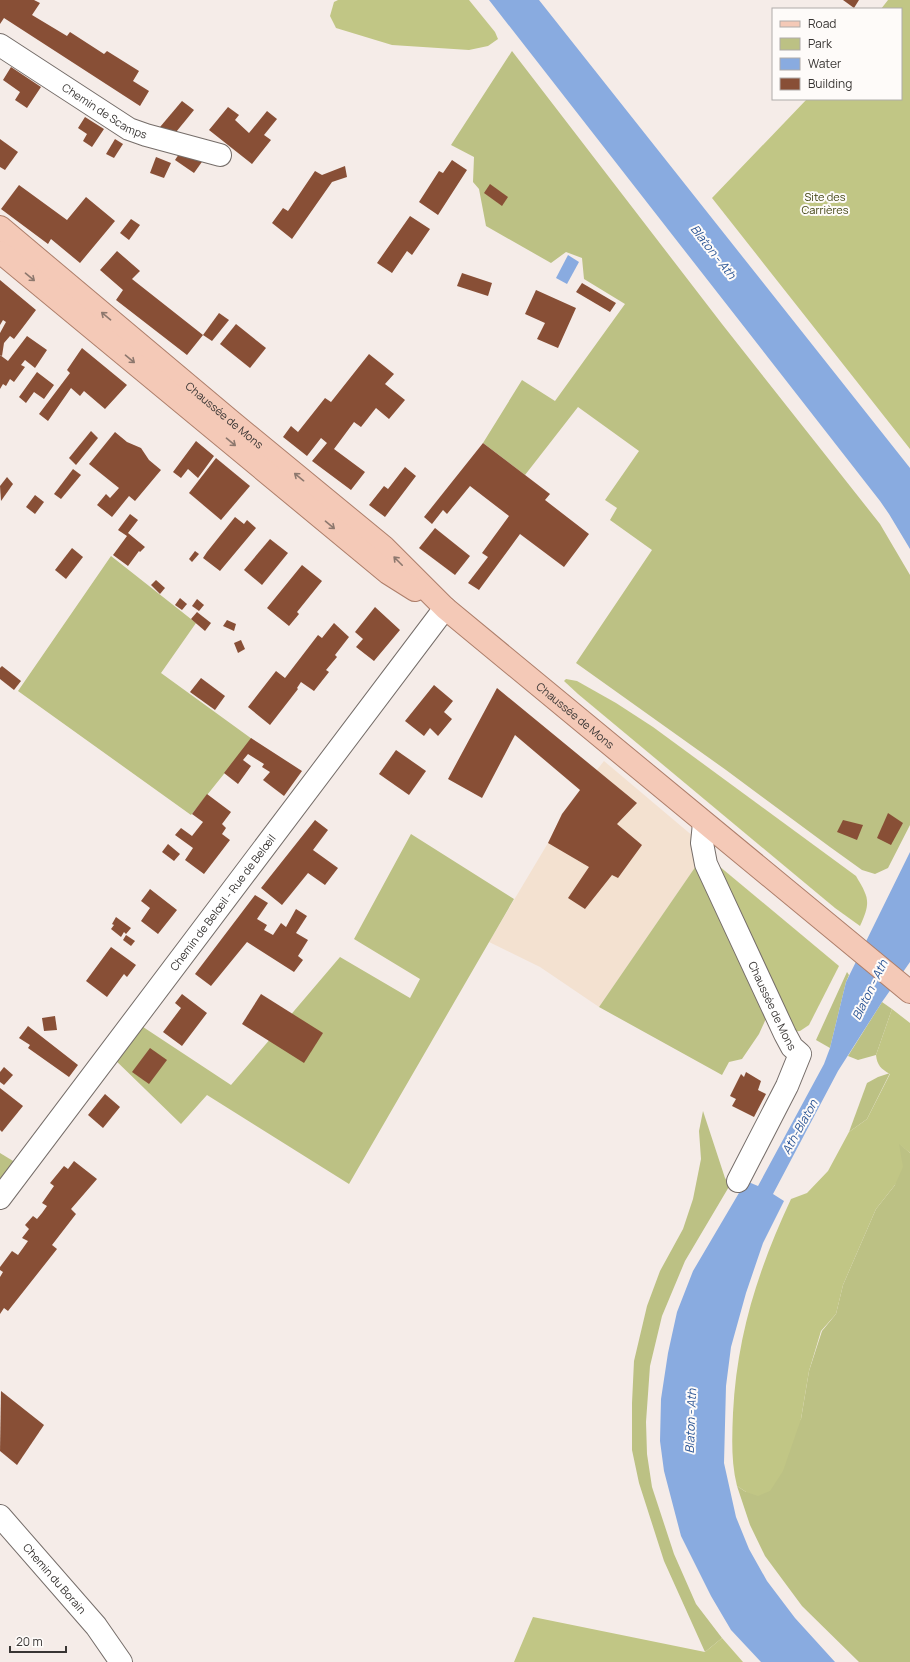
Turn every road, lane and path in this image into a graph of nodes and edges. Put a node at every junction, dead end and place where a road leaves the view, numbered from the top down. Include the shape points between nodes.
1 (0, 44) edge
2 (220, 155) dead end
3 (0, 227) edge
4 (0, 252) edge
5 (445, 608) junction
6 (704, 823) junction
7 (910, 992) edge
8 (738, 1181) dead end
9 (0, 1198) edge
10 (0, 1516) edge
11 (121, 1662) edge

1 - 2 street, Chemin de Scamps via 129,129 146,136
5 -> 3 main road, Chaussée de Mons via 384,546
4 -> 5 main road, Chaussée de Mons via 388,573
5 - 6 main road, Chaussée de Mons
5 - 9 street, Chemin de Belœil - Rue de Belœil
6 - 7 main road, Chaussée de Mons
6 - 8 street, Chaussée de Mons via 702,843 706,864 785,1034 792,1047 800,1054 787,1086
10 - 11 street, Chemin du Borain via 96,1626

